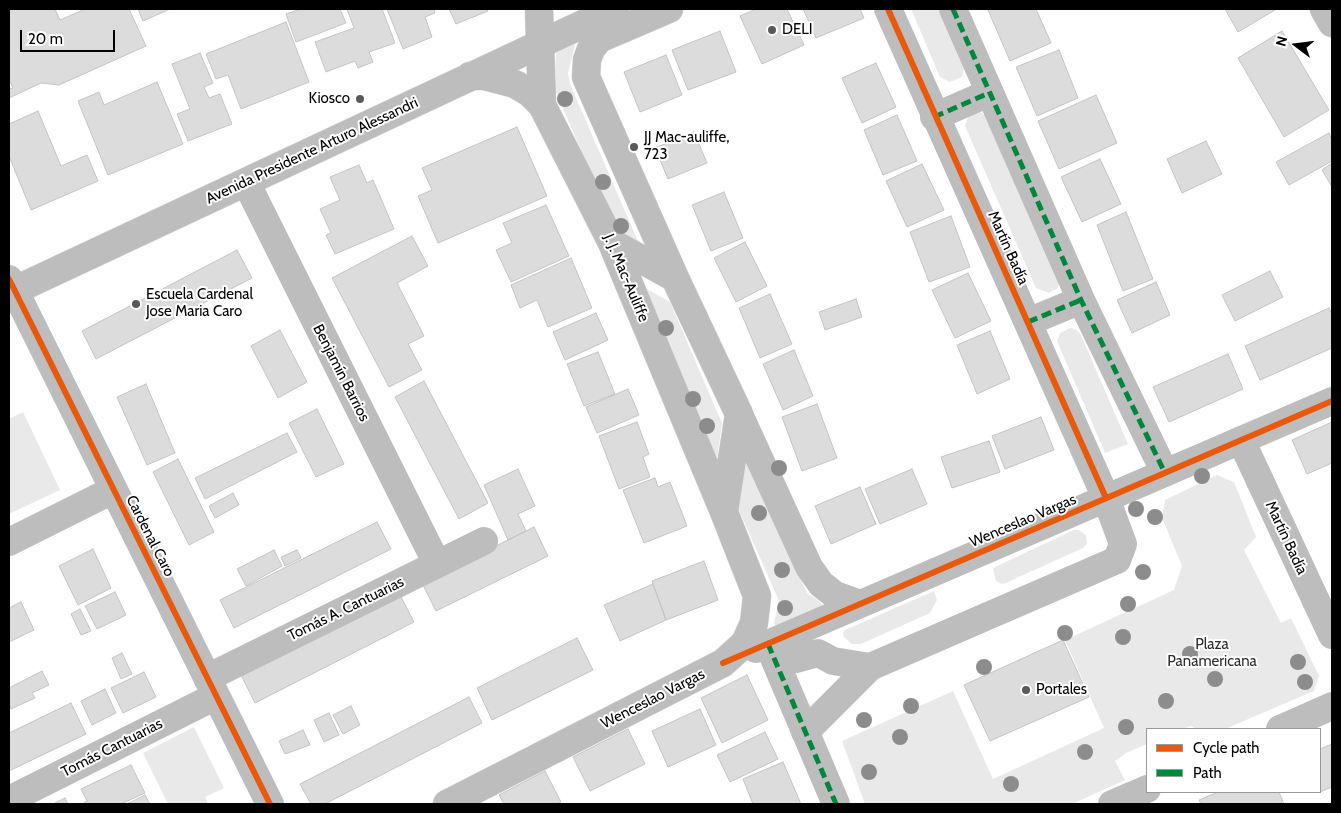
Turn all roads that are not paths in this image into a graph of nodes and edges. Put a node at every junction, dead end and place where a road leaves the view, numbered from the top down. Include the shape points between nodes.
1 (539, 9) edge
2 (615, 9) edge
3 (669, 9) edge
4 (888, 9) edge
5 (953, 9) edge
6 (1324, 9) edge
7 (1332, 22) edge
8 (540, 44) junction
9 (469, 76) junction
10 (990, 93) junction
11 (542, 105) junction
12 (934, 117) junction
13 (246, 182) junction
14 (612, 242) junction
15 (675, 278) junction
16 (10, 288) edge
17 (1081, 300) junction
18 (1028, 322) junction
19 (1332, 401) edge
20 (739, 414) junction
21 (1241, 440) junction
22 (1165, 473) junction
23 (113, 490) junction
24 (1106, 498) junction
25 (724, 512) junction
26 (484, 541) dead end
27 (9, 542) edge
28 (437, 564) junction
29 (860, 604) junction
30 (1332, 635) edge
31 (768, 644) junction
32 (723, 663) junction
33 (870, 667) junction
34 (212, 687) junction
35 (1332, 706) edge
36 (1282, 728) edge
37 (805, 732) junction
38 (1146, 789) edge
39 (9, 800) edge
40 (270, 804) edge
41 (447, 804) edge
42 (836, 804) edge
43 (1112, 804) edge

1 - 8 street, J. J. Mac-Auliffe
2 - 8 street, Avenida Presidente Arturo Alessandri
3 - 15 street via 599,39 587,60 586,77
4 - 12 street, Martín Badía
5 - 10 street
6 - 7 street
8 - 9 street, Avenida Presidente Arturo Alessandri
8 - 11 street, J. J. Mac-Auliffe
9 - 11 street via 484,76 515,84
9 - 13 street, Avenida Presidente Arturo Alessandri
10 - 12 street
10 - 17 street
11 - 14 street, J. J. Mac-Auliffe
12 - 18 street, Martín Badía
13 - 16 street, Avenida Presidente Arturo Alessandri
13 - 28 street, Benjamín Barrios
14 - 15 street
14 - 25 street, J. J. Mac-Auliffe
15 - 20 street
16 - 23 street, Cardenal Caro
17 - 18 street
17 - 22 street
18 - 24 street, Martín Badía
19 - 21 street, Wenceslao Vargas
20 - 25 street
20 - 29 street via 809,567 821,584 835,595
21 - 22 street, Wenceslao Vargas
21 - 30 street, Martín Badía
22 - 24 street, Wenceslao Vargas
23 - 27 street
23 - 34 street, Cardenal Caro
24 - 29 street, Wenceslao Vargas
24 - 33 street, Martín Badía via 1123,544 1117,560
25 - 32 street, J. J. Mac-Auliffe via 757,596 754,623 745,643
26 - 28 street, Tomás A. Cantuarias
28 - 34 street, Tomás A. Cantuarias
29 - 31 street, Wenceslao Vargas
31 - 32 street, Wenceslao Vargas
31 - 33 street via 796,659 818,653 833,661
31 - 37 street
32 - 41 street, Wenceslao Vargas
33 - 37 street
34 - 39 street, Tomás Cantuarias
34 - 40 street, Cardenal Caro
35 - 36 street
37 - 42 street
38 - 43 street

